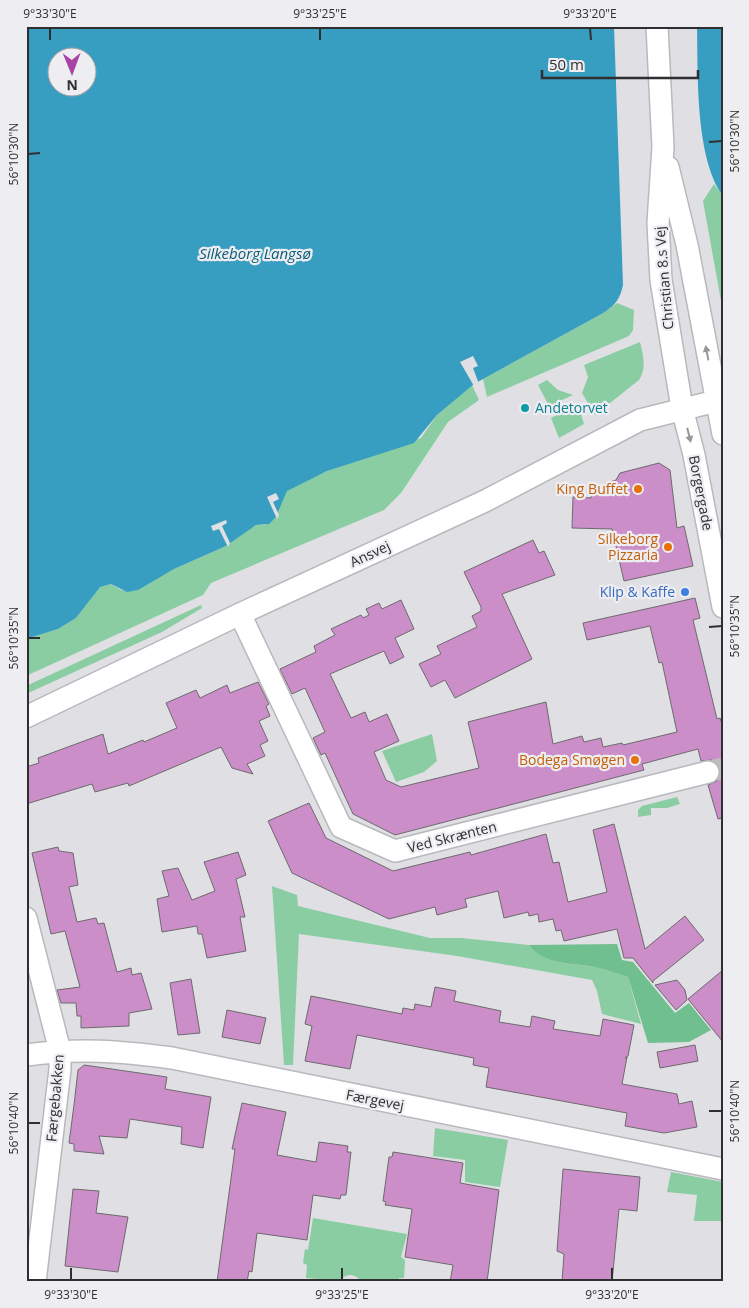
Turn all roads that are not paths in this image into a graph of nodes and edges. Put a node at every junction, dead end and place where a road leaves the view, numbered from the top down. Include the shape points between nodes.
1 (657, 26) edge
2 (663, 147) junction
3 (716, 401) junction
4 (682, 408) junction
5 (723, 434) edge
6 (723, 607) edge
7 (240, 614) junction
8 (26, 717) edge
9 (708, 772) tunnel mouth
10 (26, 918) edge
11 (60, 1051) junction
12 (26, 1055) edge
13 (723, 1169) edge
14 (35, 1282) edge

1 - 2 street, Christian 8.s Vej
3 -> 2 street, Christian 8.s Vej via 687,245
2 - 4 street, Christian 8.s Vej via 658,223 661,280
3 - 4 street, Ansvej
3 - 5 street
4 -> 6 street, Borgergade
4 - 7 street, Ansvej via 640,420 485,501
7 - 8 street, Ansvej
7 - 9 street, Ved Skrænten via 341,828 395,851
10 - 11 street, Færgebakken
11 - 12 street, Færgevej
11 - 13 street, Færgevej via 117,1050 172,1058
11 - 14 street, Færgebakken

